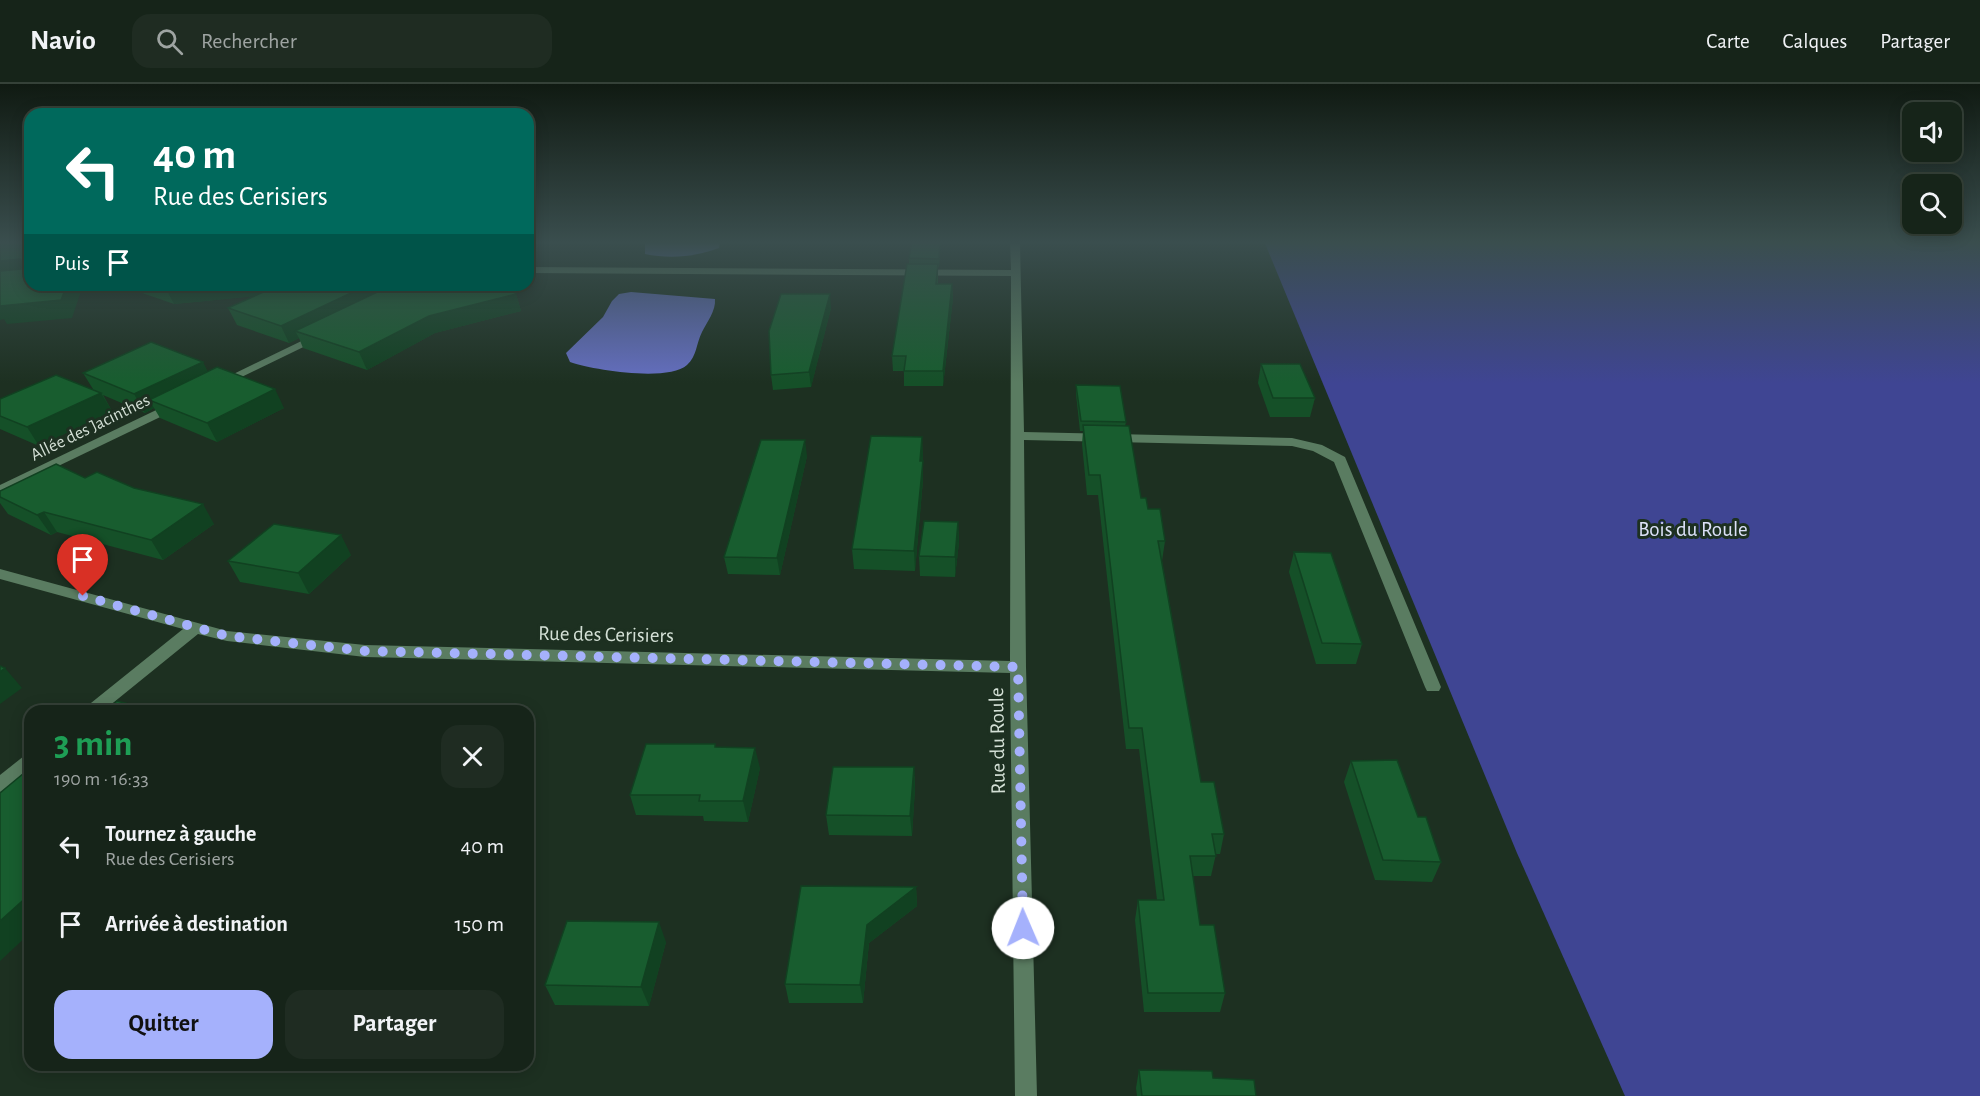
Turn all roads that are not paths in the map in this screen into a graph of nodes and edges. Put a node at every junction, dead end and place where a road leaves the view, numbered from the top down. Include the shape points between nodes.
1 (1014, 288) edge
2 (327, 331) edge
3 (211, 388) edge
4 (190, 398) edge
5 (1018, 436) junction
6 (0, 490) edge
7 (0, 574) edge
8 (195, 628) junction
9 (1018, 667) junction
10 (1433, 687) dead end
11 (99, 705) edge
12 (24, 766) edge
13 (0, 785) edge
14 (1026, 1096) edge

1 - 5 street, Rue du Roule
2 - 3 street
4 - 6 street, Allée des Jacinthes
5 - 9 street, Rue du Roule
5 - 10 street via 1292,442 1317,448 1340,460
7 - 8 street, Rue des Cerisiers
8 - 9 street, Rue des Cerisiers via 227,636 365,651
8 - 11 street
9 - 14 street, Rue du Roule
12 - 13 street

